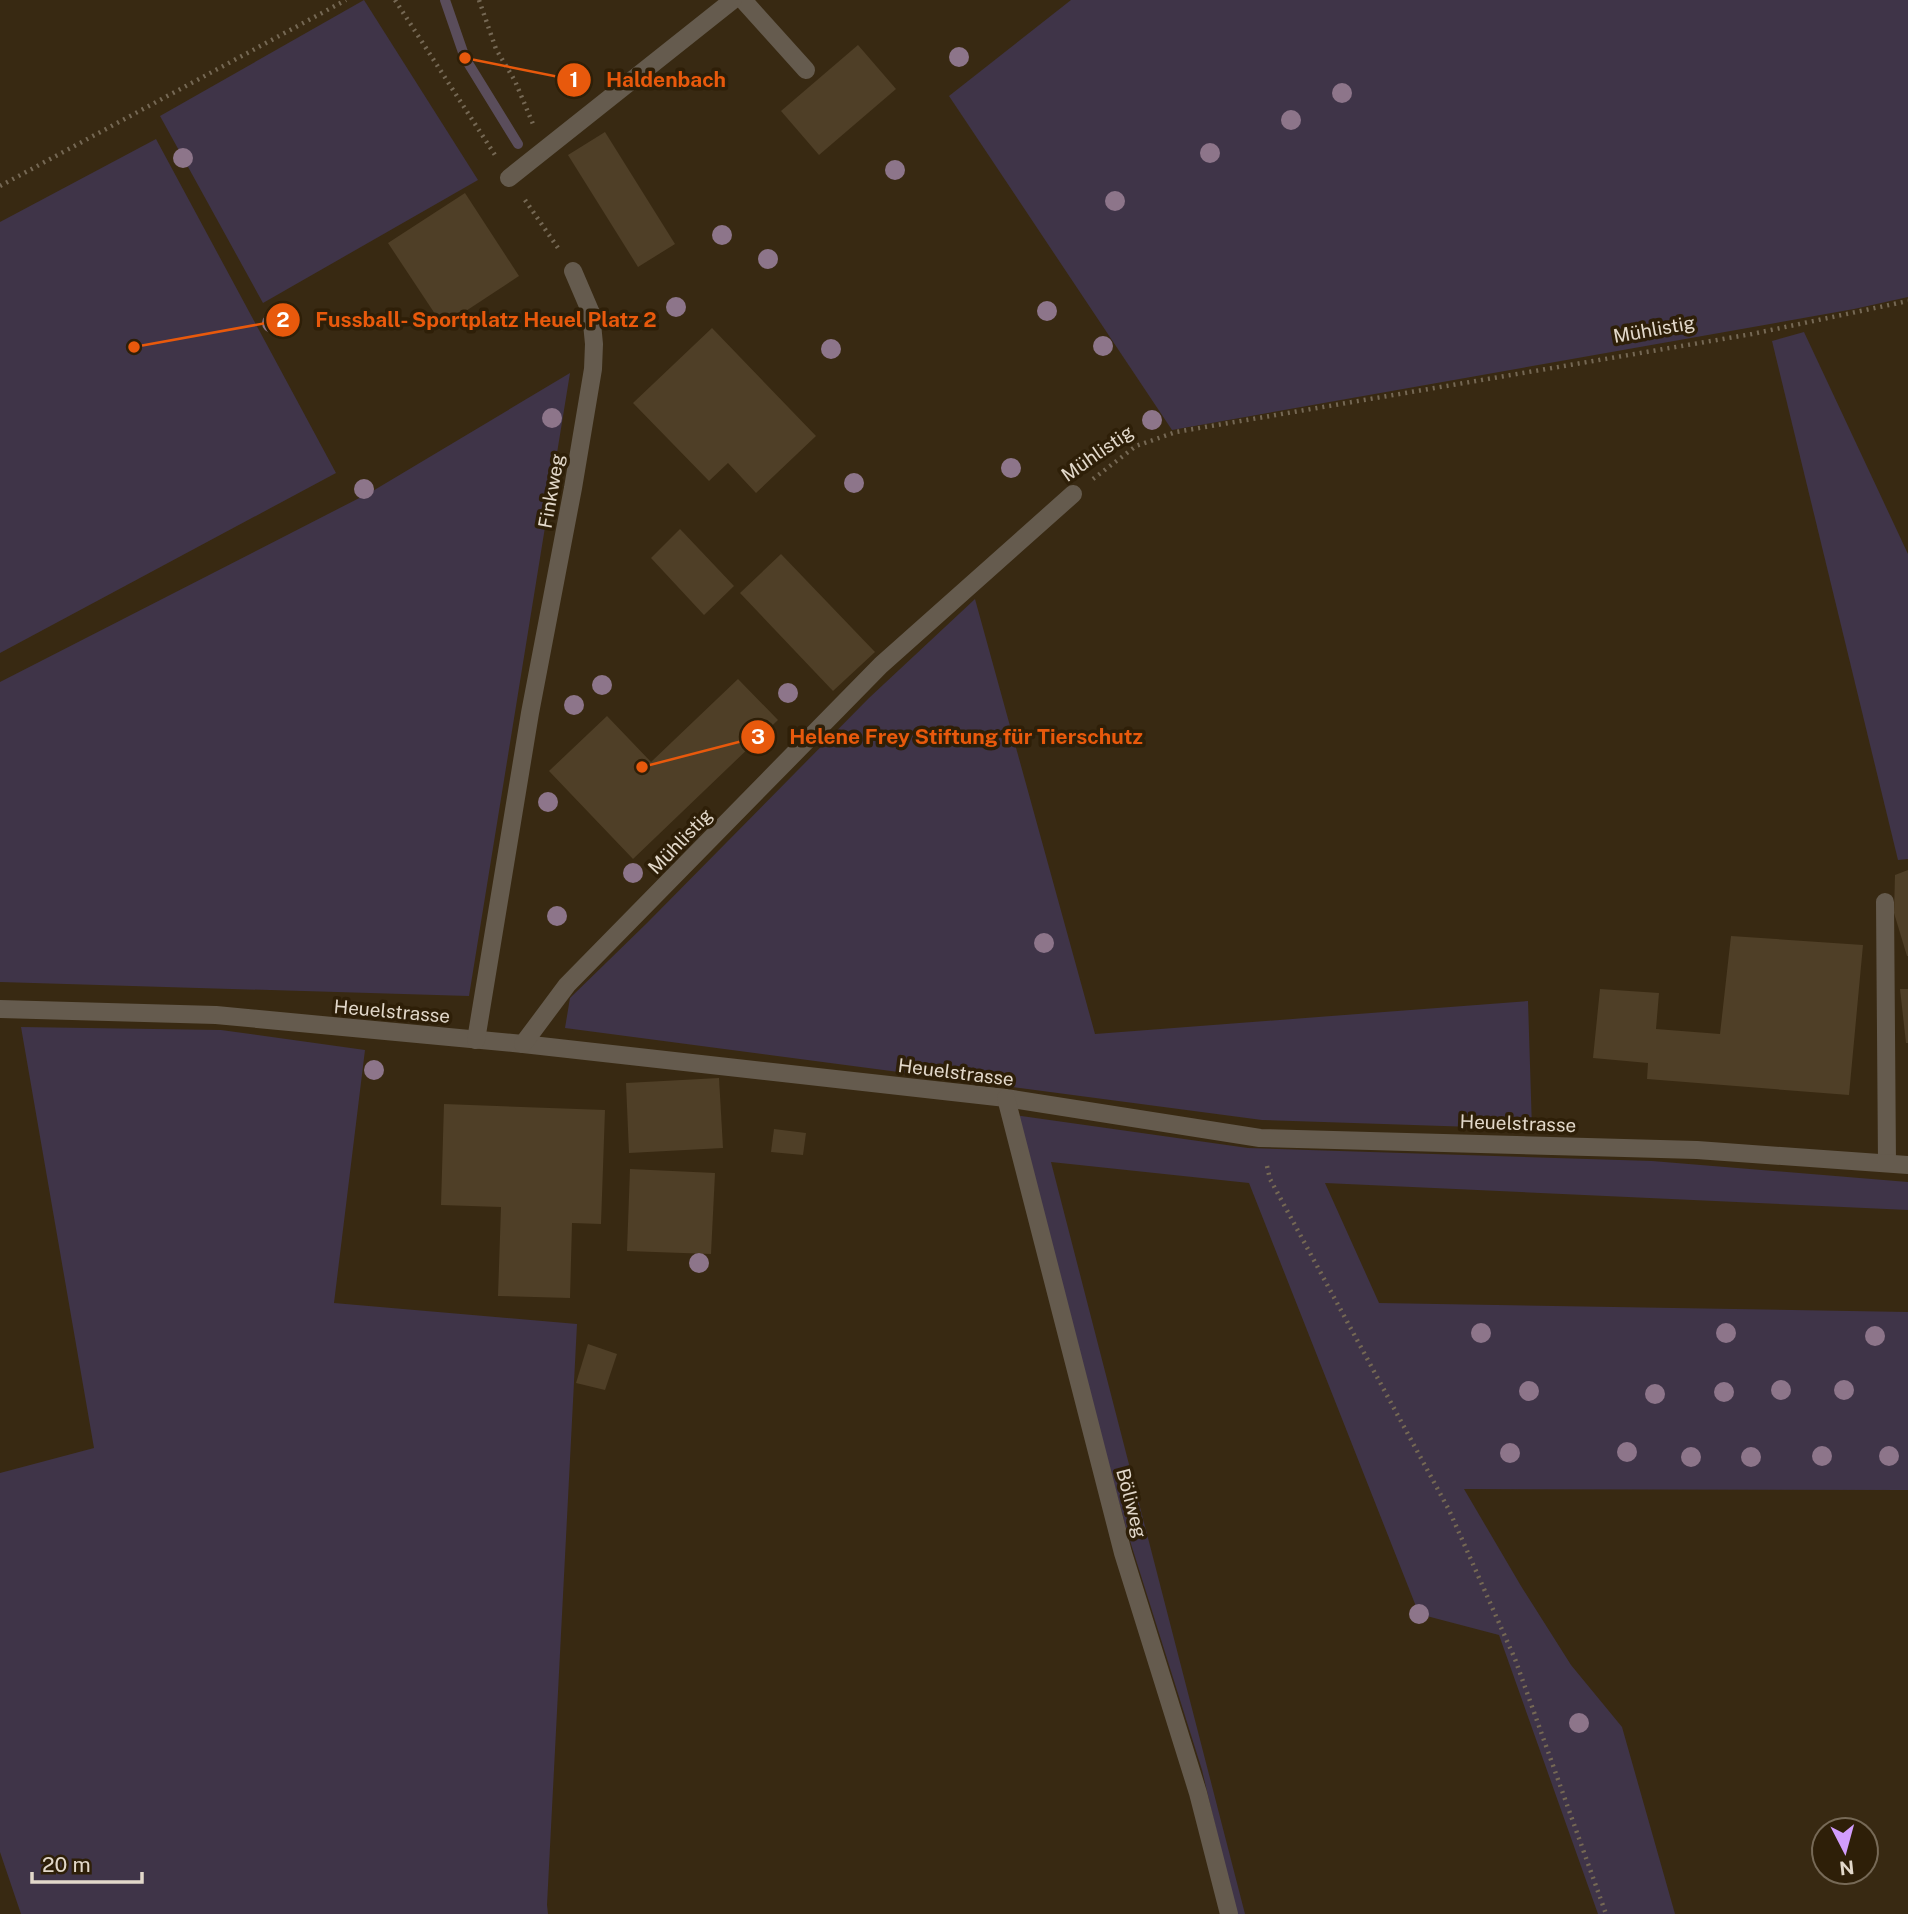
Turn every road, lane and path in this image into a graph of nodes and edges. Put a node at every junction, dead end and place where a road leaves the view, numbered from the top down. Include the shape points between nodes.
1 (346, 0) edge
2 (395, 0) edge
3 (479, 0) edge
4 (733, 0) edge
5 (743, 0) edge
6 (806, 70) dead end
7 (544, 150) junction
8 (509, 177) junction
9 (0, 186) edge
10 (573, 271) joint
11 (1908, 301) edge
12 (1073, 494) joint
13 (1885, 902) dead end
14 (0, 1009) edge
15 (476, 1040) junction
16 (523, 1044) junction
17 (1006, 1098) junction
18 (1260, 1138) junction
19 (1887, 1163) junction
20 (1908, 1165) edge
21 (1229, 1914) edge
22 (1606, 1914) edge

1 - 9 path
2 - 8 path
3 - 7 path via 496,49
4 - 7 street
5 - 6 street
7 - 8 street
8 - 10 path
10 - 15 street, Finkweg via 590,313 593,369
11 - 12 path, Mühlistig via 1752,334 1176,432 1136,446
12 - 16 street, Mühlistig via 881,665 567,985
13 - 19 street
14 - 15 street, Heuelstrasse via 216,1015
15 - 16 street, Heuelstrasse
16 - 17 street, Heuelstrasse
17 - 18 street, Heuelstrasse
17 - 21 street, Böliweg via 1123,1553 1198,1793
18 - 19 street, Heuelstrasse via 1697,1150
18 - 22 path via 1270,1179 1449,1510 1499,1622
19 - 20 street, Heuelstrasse

